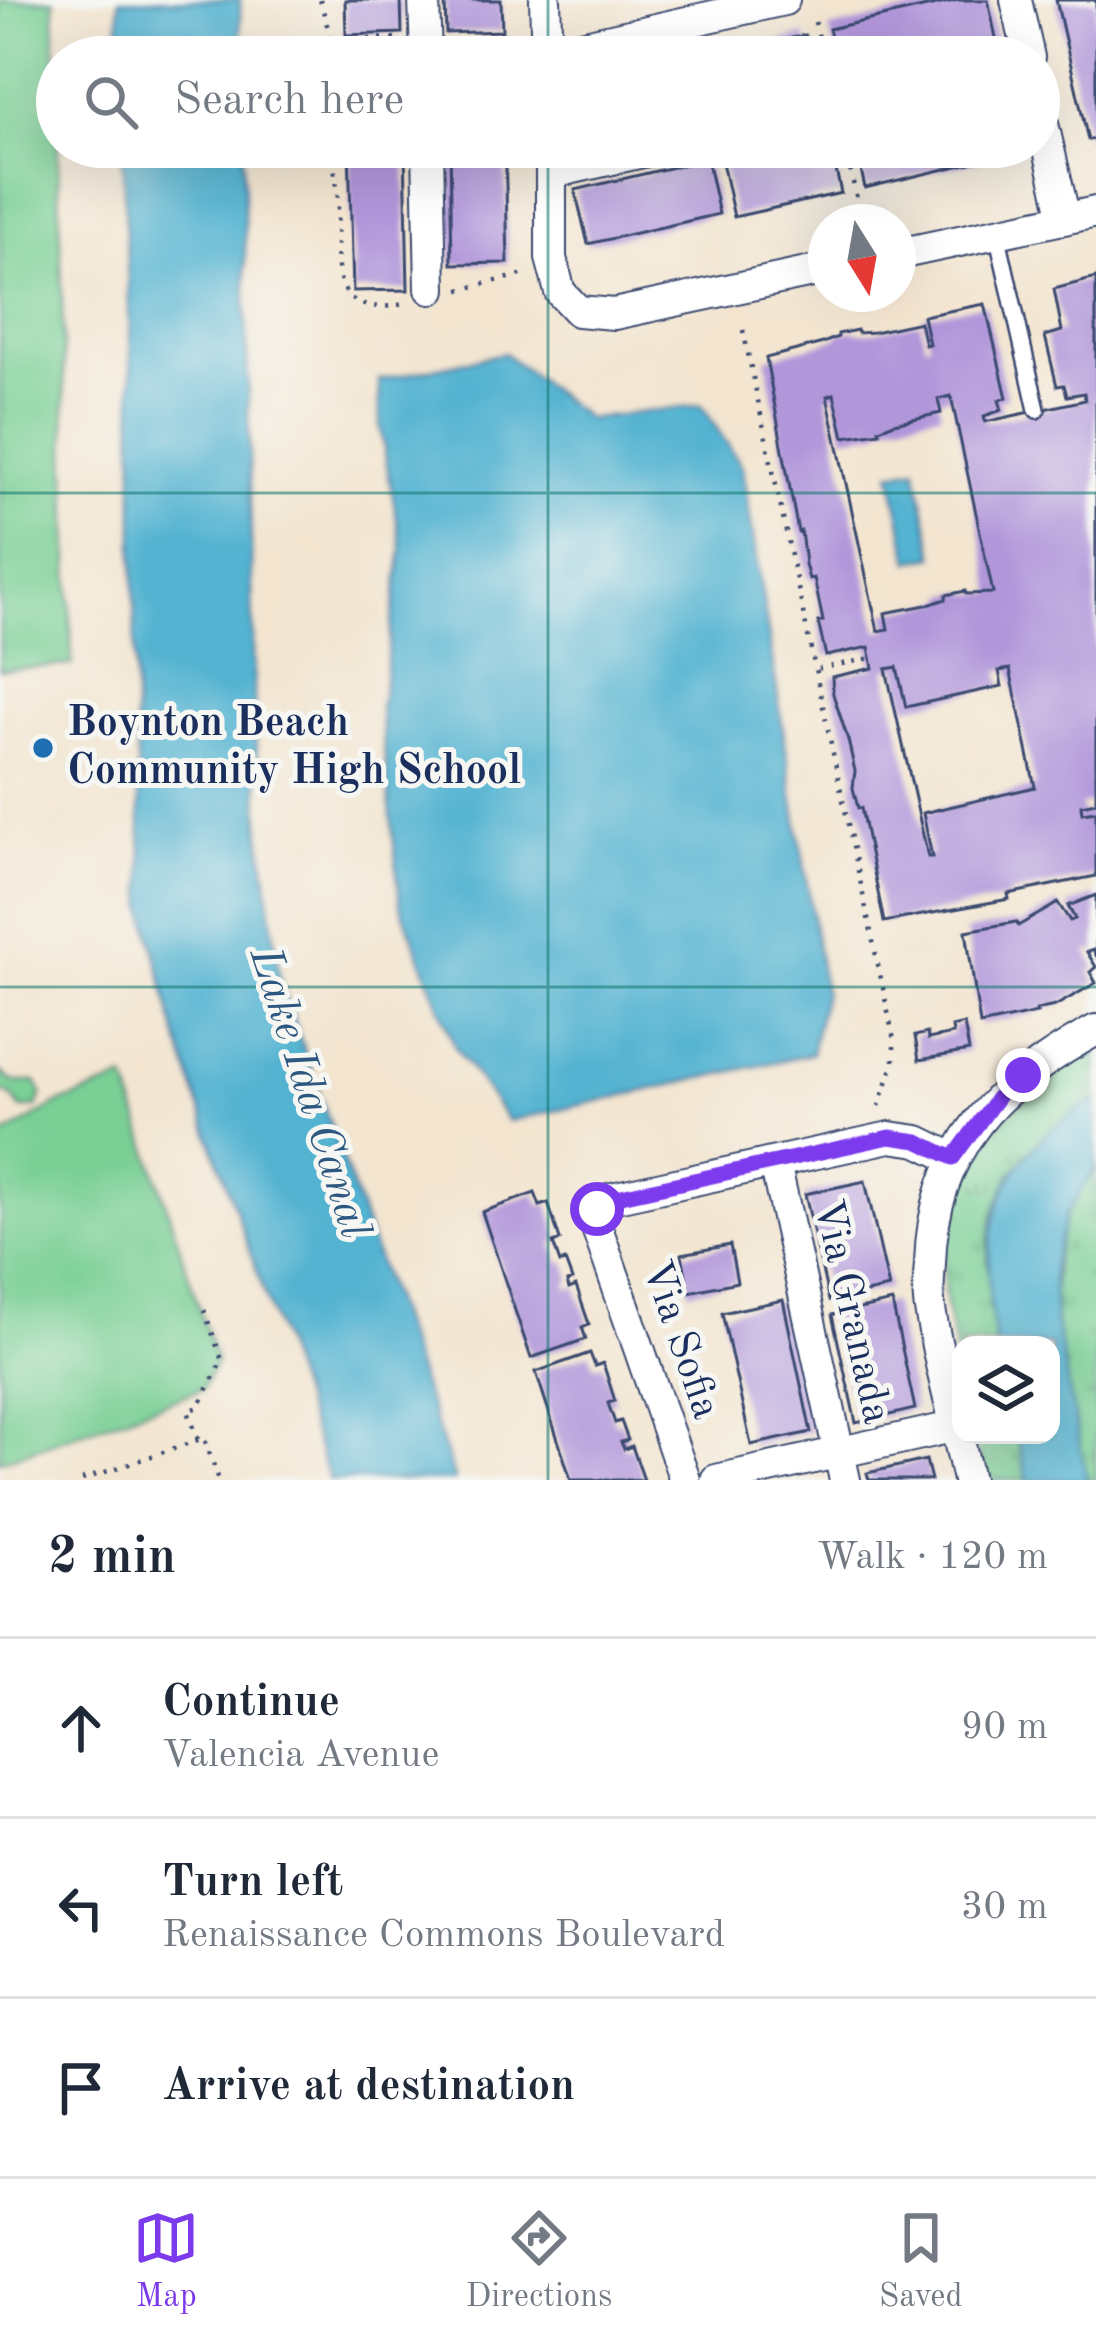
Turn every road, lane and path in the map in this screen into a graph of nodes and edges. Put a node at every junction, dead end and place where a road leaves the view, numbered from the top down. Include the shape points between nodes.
1 (320, 0) edge
2 (424, 0) edge
3 (545, 0) edge
4 (784, 0) edge
5 (1016, 0) edge
6 (815, 22) dead end
7 (331, 36) edge
8 (419, 36) edge
9 (543, 36) edge
10 (628, 36) edge
11 (819, 36) edge
12 (1024, 36) edge
13 (335, 168) edge
14 (428, 168) edge
15 (552, 168) edge
16 (849, 168) edge
17 (1053, 168) edge
18 (857, 200) dead end
19 (1096, 212) edge
20 (1064, 219) junction
21 (997, 233) junction
22 (916, 250) edge
23 (536, 271) dead end
24 (808, 273) edge
25 (429, 295) junction
26 (743, 330) dead end
27 (1037, 410) dead end
28 (871, 658) dead end
29 (818, 669) junction
30 (1096, 1030) edge
31 (879, 1106) dead end
32 (953, 1158) junction
33 (775, 1163) junction
34 (203, 1307) dead end
35 (952, 1408) edge
36 (952, 1427) edge
37 (199, 1440) junction
38 (960, 1444) edge
39 (842, 1466) edge
40 (82, 1480) edge
41 (219, 1480) edge
42 (685, 1480) edge
43 (716, 1480) edge
44 (968, 1480) edge

1 - 7 path
2 - 8 street
3 - 9 street
4 - 10 street
5 - 12 street
6 - 11 path
13 - 25 path via 340,285 357,302 389,307
14 - 25 street
15 - 24 street via 551,258 560,292 578,310 614,314
16 - 18 path
17 - 20 street
19 - 20 street
20 - 21 street
21 - 22 street
21 - 27 lane
23 - 25 path
26 - 29 path
28 - 29 path
29 - 31 path via 894,1040
30 - 32 street via 1000,1094
32 - 33 street via 890,1137
32 - 35 street via 931,1222 929,1305
33 - 39 street, Via Granada
33 - 42 street, Via Sofia via 612,1198 597,1209
34 - 37 path via 222,1360 199,1407 188,1411
36 - 39 street
37 - 40 path
37 - 41 path
38 - 44 street
39 - 43 street

